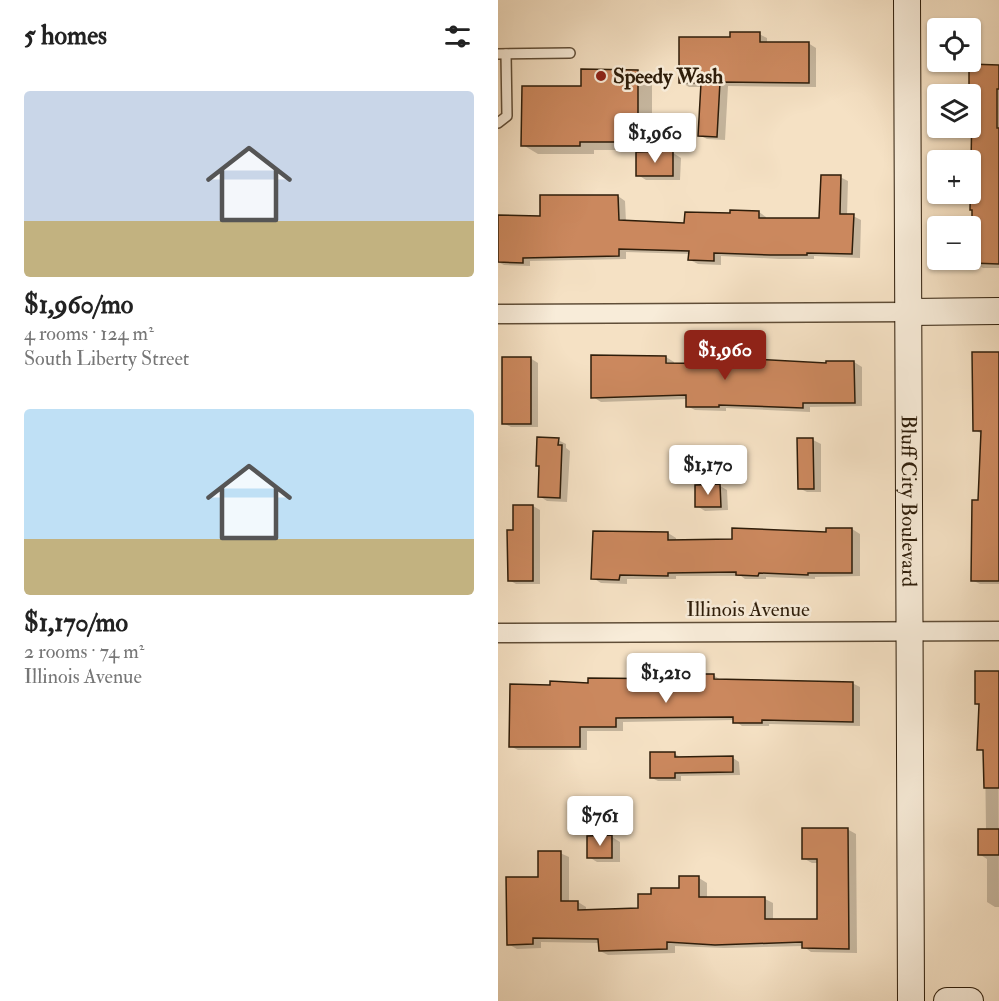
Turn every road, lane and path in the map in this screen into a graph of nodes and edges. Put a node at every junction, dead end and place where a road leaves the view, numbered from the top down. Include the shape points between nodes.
1 (908, 0) edge
2 (570, 53) dead end
3 (502, 54) edge
4 (498, 123) edge
5 (999, 311) edge
6 (908, 312) junction
7 (498, 315) edge
8 (910, 630) junction
9 (999, 631) edge
10 (498, 633) edge
11 (911, 1001) edge
12 (947, 1001) edge
13 (970, 1001) edge

1 - 6 main road, Bluff City Boulevard
2 - 3 lane
3 - 4 lane via 507,116
5 - 6 main road
6 - 7 street
6 - 8 main road, Bluff City Boulevard
8 - 9 street, Illinois Avenue
8 - 10 street, Illinois Avenue
8 - 11 main road, Bluff City Boulevard
12 - 13 main road

